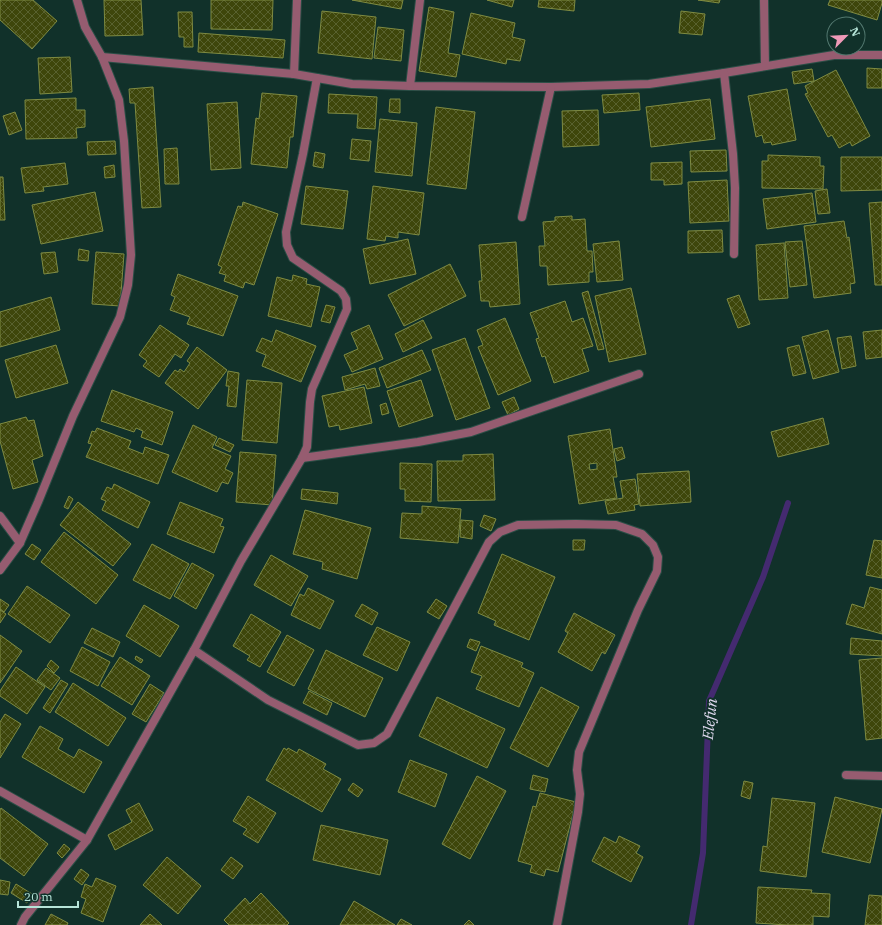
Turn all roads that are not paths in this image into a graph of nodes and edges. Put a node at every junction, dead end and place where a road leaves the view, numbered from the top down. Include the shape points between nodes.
1 (77, 0) edge
2 (297, 0) edge
3 (420, 0) edge
4 (764, 0) edge
5 (882, 55) edge
6 (102, 57) junction
7 (765, 66) junction
8 (724, 73) junction
9 (294, 74) junction
10 (317, 78) junction
11 (410, 86) junction
12 (551, 88) junction
13 (522, 217) dead end
14 (734, 254) dead end
15 (639, 374) dead end
16 (302, 458) junction
17 (0, 516) edge
18 (20, 543) junction
19 (0, 570) edge
20 (194, 650) junction
21 (846, 775) dead end
22 (882, 776) edge
23 (0, 791) edge
24 (87, 840) junction
25 (21, 925) edge
26 (557, 925) edge

1 - 6 street via 84,27
2 - 9 street
3 - 11 street
4 - 7 street
5 - 7 street via 834,55
6 - 9 street
6 - 18 street via 119,100 124,141 131,255 128,285 120,317 73,416
7 - 8 street
8 - 12 street via 649,84
8 - 14 street via 735,188
9 - 10 street
10 - 11 street via 352,84
10 - 16 street via 286,232 287,245 293,258 341,291 346,299 347,309 312,389 307,447
11 - 12 street
12 - 13 street
15 - 16 street via 471,432
16 - 20 street via 241,561
17 - 18 street
18 - 19 street
20 - 24 street
20 - 26 street via 268,700 358,745 374,743 387,734 489,542 500,532 518,525 576,524 616,525 642,534 653,545 658,558 657,571 638,610 579,752 578,812
21 - 22 street
23 - 24 street
24 - 25 street

